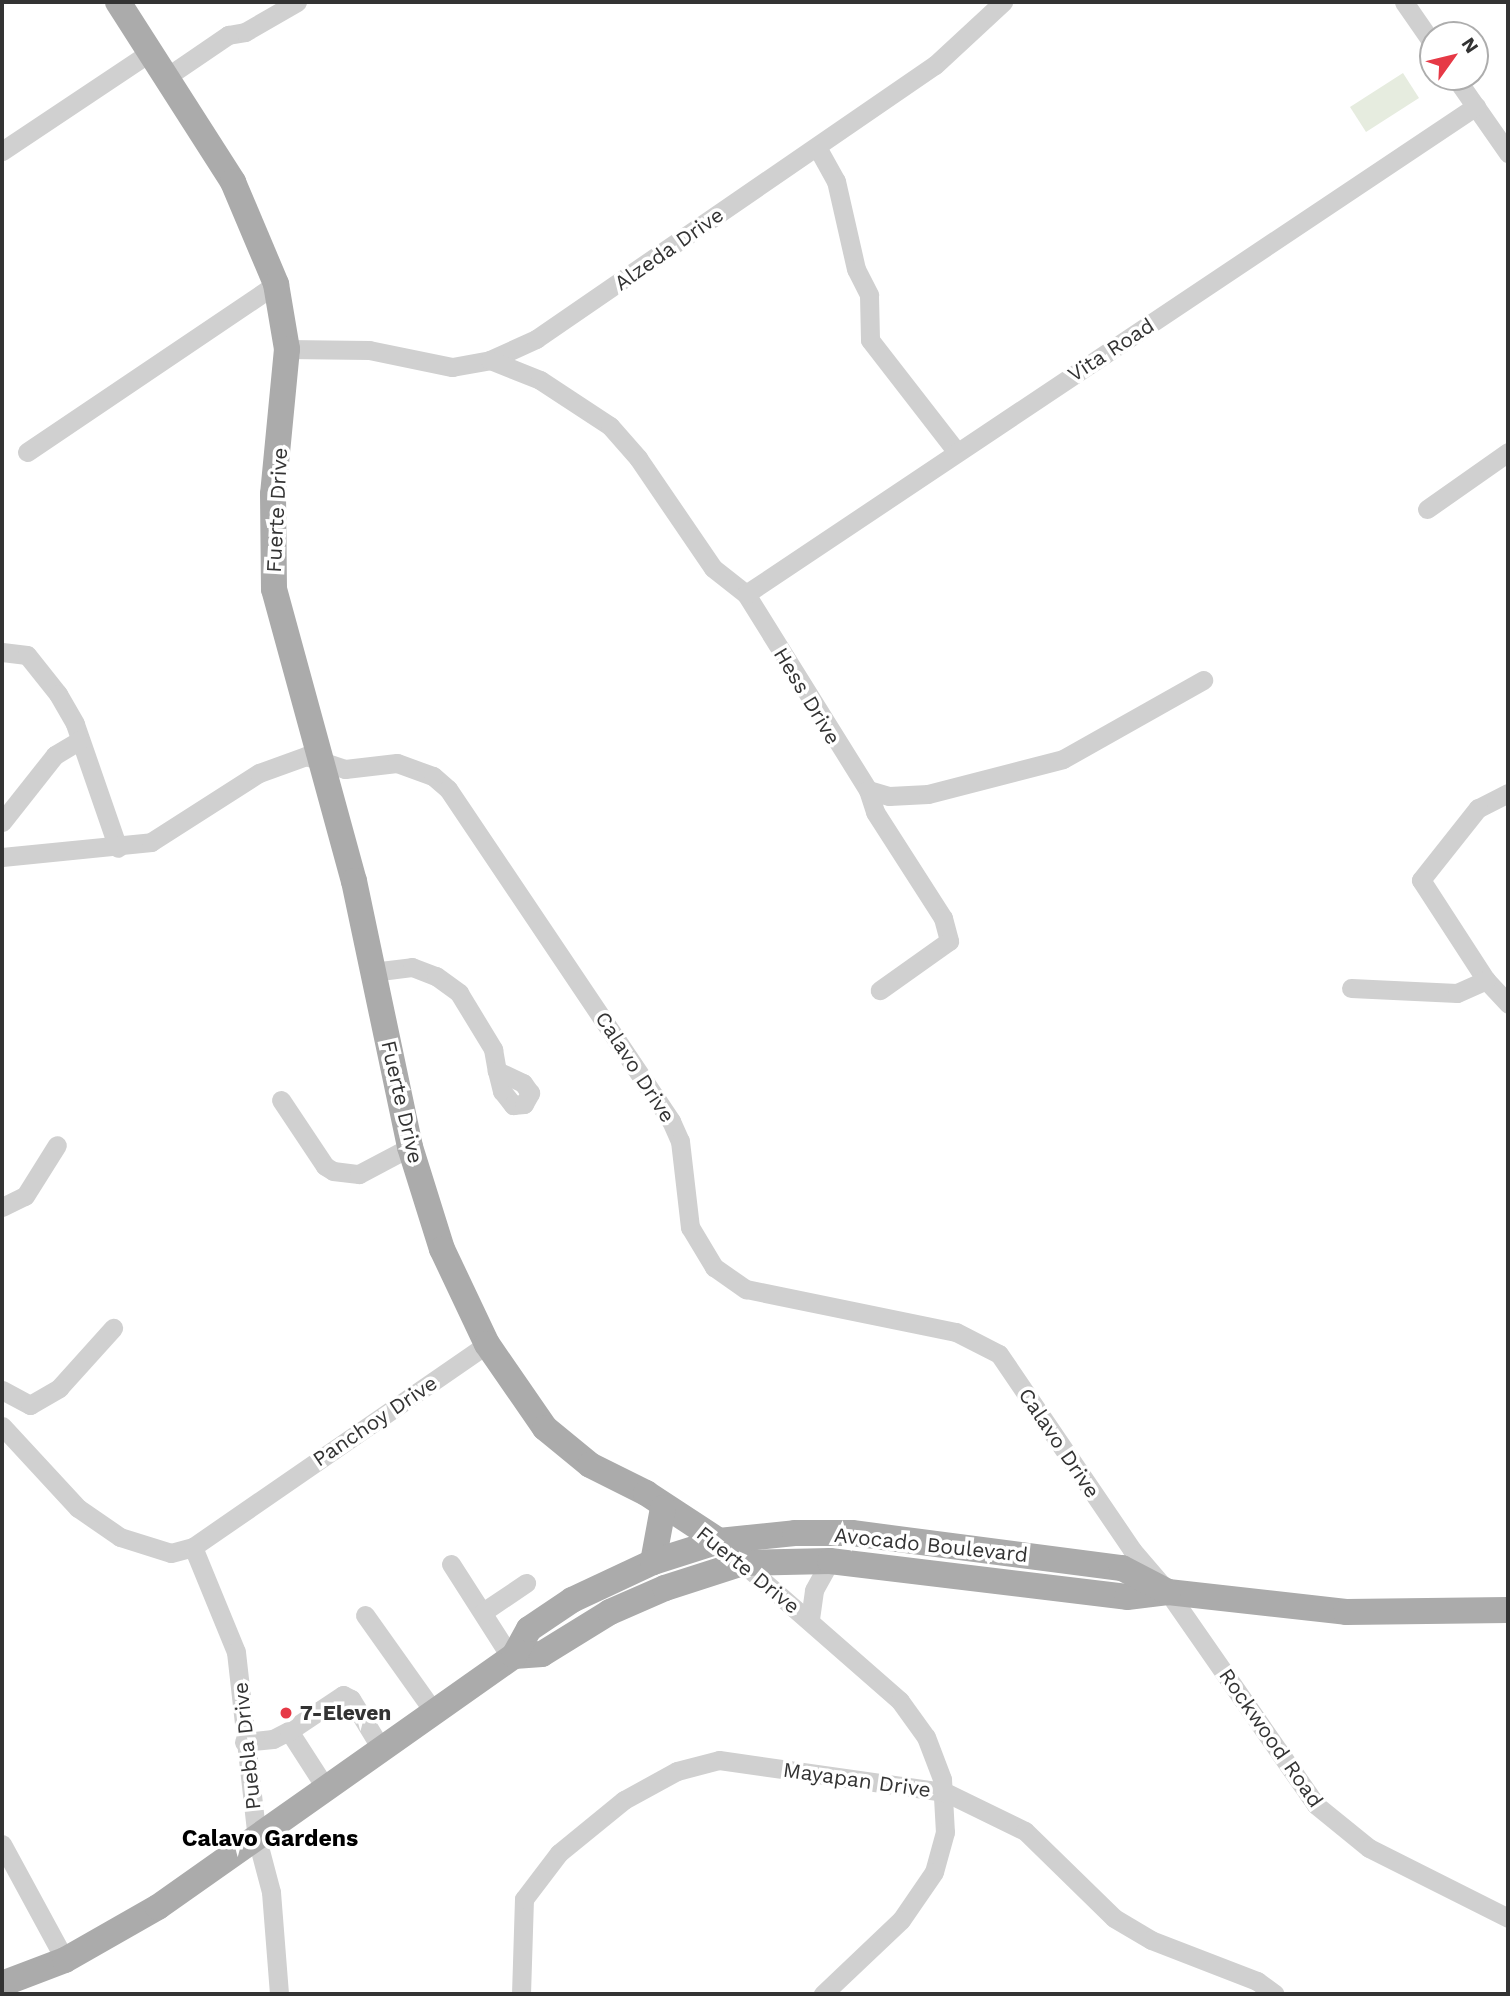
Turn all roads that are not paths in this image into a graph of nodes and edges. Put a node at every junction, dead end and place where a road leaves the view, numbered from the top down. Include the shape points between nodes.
1 (120, 2) edge
2 (297, 2) edge
3 (1003, 2) edge
4 (1404, 2) edge
5 (1419, 24) edge
6 (152, 51) junction
7 (168, 76) junction
8 (1465, 91) edge
9 (1476, 106) junction
10 (817, 147) junction
11 (2, 150) edge
12 (1508, 153) edge
13 (276, 284) junction
14 (287, 349) junction
15 (490, 360) junction
16 (27, 452) dead end
17 (956, 452) junction
18 (1508, 452) edge
19 (1427, 509) dead end
20 (746, 594) junction
21 (2, 652) edge
22 (1203, 680) dead end
23 (80, 740) junction
24 (324, 762) junction
25 (868, 790) junction
26 (1508, 793) edge
27 (2, 822) edge
28 (118, 848) junction
29 (2, 857) edge
30 (372, 972) junction
31 (1486, 980) junction
32 (1351, 988) dead end
33 (880, 990) dead end
34 (1506, 1002) edge
35 (497, 1071) dead end
36 (281, 1100) dead end
37 (57, 1145) dead end
38 (410, 1147) junction
39 (2, 1207) edge
40 (113, 1328) dead end
41 (487, 1344) junction
42 (2, 1390) edge
43 (2, 1426) edge
44 (663, 1507) junction
45 (719, 1541) junction
46 (193, 1547) junction
47 (830, 1561) junction
48 (653, 1562) junction
49 (743, 1563) junction
50 (451, 1564) dead end
51 (526, 1583) dead end
52 (1168, 1592) junction
53 (1508, 1610) edge
54 (483, 1612) junction
55 (365, 1615) dead end
56 (810, 1619) junction
57 (512, 1657) junction
58 (434, 1712) junction
59 (289, 1731) junction
60 (244, 1742) junction
61 (383, 1750) junction
62 (327, 1790) junction
63 (945, 1792) junction
64 (257, 1839) junction
65 (2, 1843) edge
66 (1508, 1918) edge
67 (65, 1960) junction
68 (2, 1984) edge
69 (279, 1994) edge
70 (521, 1994) edge
71 (823, 1994) edge
72 (1275, 1994) edge

1 - 6 main road, Fuerte Drive
2 - 7 street via 245,32 228,35
3 - 10 street, Alzeda Drive via 935,65
4 - 5 street
6 - 7 main road, Fuerte Drive
6 - 11 street
7 - 13 main road, Fuerte Drive via 233,182
8 - 9 street
9 - 12 street
9 - 17 street, Vita Road
10 - 15 street, Alzeda Drive via 579,312
10 - 17 street via 836,181 856,269 869,295 870,340 923,403
13 - 14 main road, Fuerte Drive
13 - 16 street
14 - 15 street, Alzeda Drive via 369,350 452,367
14 - 24 main road, Fuerte Drive via 271,570 289,653
15 - 20 street, Hess Drive via 540,380 610,426 638,458 713,568
17 - 20 street, Vita Road
18 - 19 street
20 - 25 street, Hess Drive
21 - 23 street via 27,655 58,694
22 - 25 street via 1063,759 928,794 889,796
23 - 27 street via 55,755
23 - 28 street
24 - 28 street, Calavo Drive via 306,756 259,773 174,831 151,842
24 - 30 main road, Fuerte Drive
24 - 52 street, Calavo Drive via 345,769 397,763 417,768 448,789 671,1121 680,1141 690,1227 714,1267 746,1289 956,1332 999,1354 1132,1550
25 - 33 street, Hess Drive via 875,812 943,918 949,941
26 - 31 street via 1478,808 1421,880
28 - 29 street, Calavo Drive
30 - 35 street via 412,967 447,983 470,1005 493,1049
30 - 38 main road, Fuerte Drive
31 - 32 street via 1457,993
31 - 34 street
36 - 38 street via 325,1166 334,1171 359,1174
37 - 39 street via 25,1196
38 - 41 main road, Fuerte Drive via 442,1250
40 - 42 street via 59,1388 30,1405
41 - 44 main road, Fuerte Drive via 533,1414 558,1440
41 - 46 street, Panchoy Drive
43 - 46 street via 78,1508 120,1537 171,1553
44 - 45 main road, Fuerte Drive
44 - 48 main road
45 - 48 main road, Avocado Boulevard
45 - 49 street, Fuerte Drive
45 - 52 main road, Avocado Boulevard via 852,1533 1122,1568
46 - 60 street, Puebla Drive via 233,1640 241,1678
47 - 49 main road, Avocado Boulevard
47 - 52 main road, Avocado Boulevard via 1127,1597
47 - 56 street via 814,1590
48 - 57 main road, Avocado Boulevard via 572,1600 529,1629
49 - 56 street, Fuerte Drive
49 - 57 main road, Avocado Boulevard via 665,1588 610,1612 542,1654
50 - 54 street
51 - 54 street
52 - 53 main road, Avocado Boulevard via 1346,1612
52 - 66 street, Rockwood Road via 1316,1805 1369,1848
54 - 57 street
55 - 58 street
56 - 63 street, Fuerte Drive via 914,1718 935,1758
57 - 58 main road, Avocado Boulevard
58 - 61 main road, Avocado Boulevard
59 - 60 street via 273,1739
59 - 61 street via 344,1695
59 - 62 street
60 - 64 street, Puebla Drive
61 - 62 main road, Avocado Boulevard
62 - 64 main road, Avocado Boulevard
63 - 70 street, Mayapan Drive via 719,1760 677,1771 624,1800 559,1853 531,1887 521,1916
63 - 71 street, Fuerte Drive via 945,1832 934,1872 901,1920
63 - 72 street, Mayapan Drive via 1025,1830 1114,1918 1151,1940 1257,1981
64 - 67 main road, Avocado Boulevard via 128,1926
64 - 69 street, Puebla Drive via 271,1892
65 - 67 street
67 - 68 main road, Avocado Boulevard

